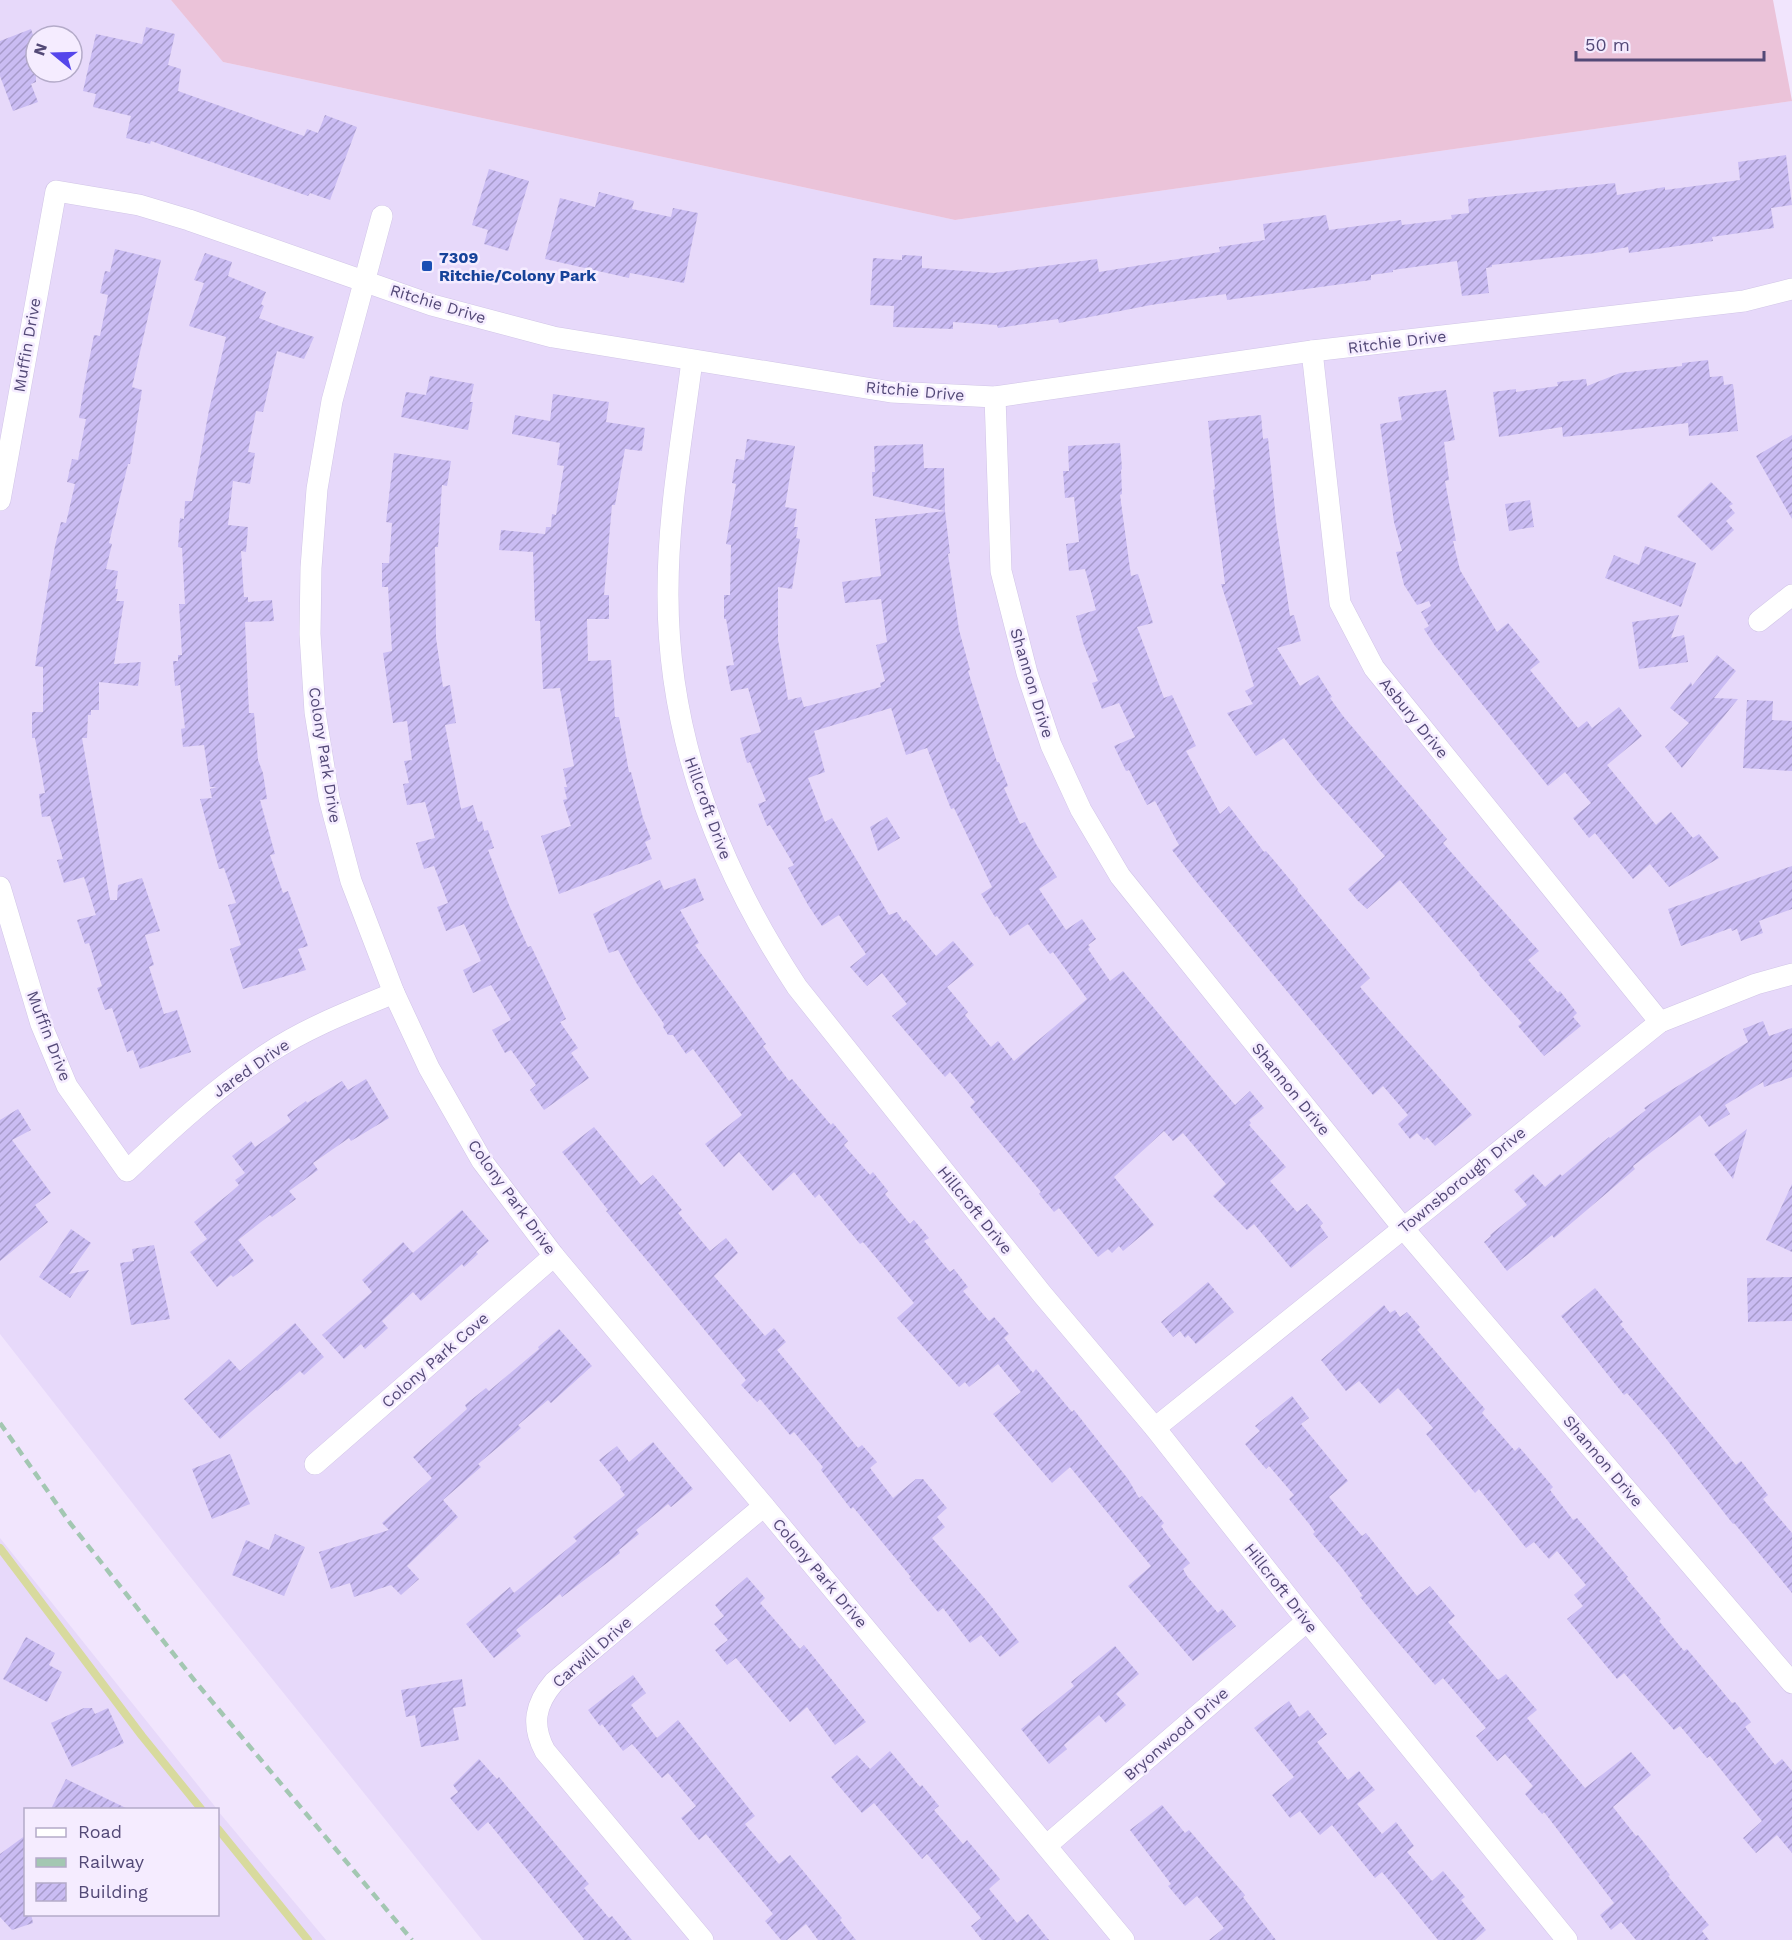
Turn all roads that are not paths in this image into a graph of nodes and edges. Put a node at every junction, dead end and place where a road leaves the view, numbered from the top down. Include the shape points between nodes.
1 (56, 191) joint
2 (382, 216) dead end
3 (363, 280) junction
4 (1792, 289) edge
5 (1312, 351) junction
6 (692, 361) junction
7 (995, 397) junction
8 (0, 500) edge
9 (1792, 595) edge
10 (1759, 621) dead end
11 (0, 887) edge
12 (1792, 974) edge
13 (394, 993) junction
14 (1660, 1022) junction
15 (127, 1172) joint
16 (1403, 1228) junction
17 (554, 1256) junction
18 (1155, 1428) junction
19 (315, 1464) dead end
20 (764, 1506) junction
21 (1307, 1621) junction
22 (1792, 1683) edge
23 (1046, 1846) junction
24 (703, 1940) edge
25 (1124, 1940) edge
26 (1567, 1940) edge

1 - 3 street, Ritchie Drive via 139,204
1 - 8 street, Muffin Drive
2 - 3 street, Colony Park Drive
3 - 6 street, Ritchie Drive via 432,305 553,337
3 - 13 street, Colony Park Drive via 332,401 317,489 310,634 315,712 329,798 351,882
4 - 5 street, Ritchie Drive via 1744,301
5 - 7 street, Ritchie Drive
5 - 14 street, Asbury Drive via 1340,603 1374,668
6 - 7 street, Ritchie Drive via 891,392
6 - 18 street, Hillcroft Drive via 669,549 671,658 688,753 708,815 741,893 766,941 797,987 1042,1294
7 - 16 street, Shannon Drive via 1001,571 1030,684 1051,746 1081,810 1120,876
9 - 10 street
11 - 15 street, Muffin Drive via 41,1024 67,1086
12 - 14 street, Townsborough Drive
13 - 15 street, Jared Drive via 341,1014 267,1054 174,1127
13 - 17 street, Colony Park Drive via 429,1068 482,1161
14 - 16 street, Townsborough Drive
16 - 18 street, Townsborough Drive
16 - 22 street, Shannon Drive
17 - 19 street, Colony Park Cove
17 - 20 street, Colony Park Drive
18 - 21 street, Hillcroft Drive
20 - 23 street, Colony Park Drive
20 - 24 street, Carwill Drive via 554,1682 539,1705 536,1719 545,1751
21 - 23 street, Bryonwood Drive
21 - 26 street, Hillcroft Drive
23 - 25 street, Colony Park Drive

